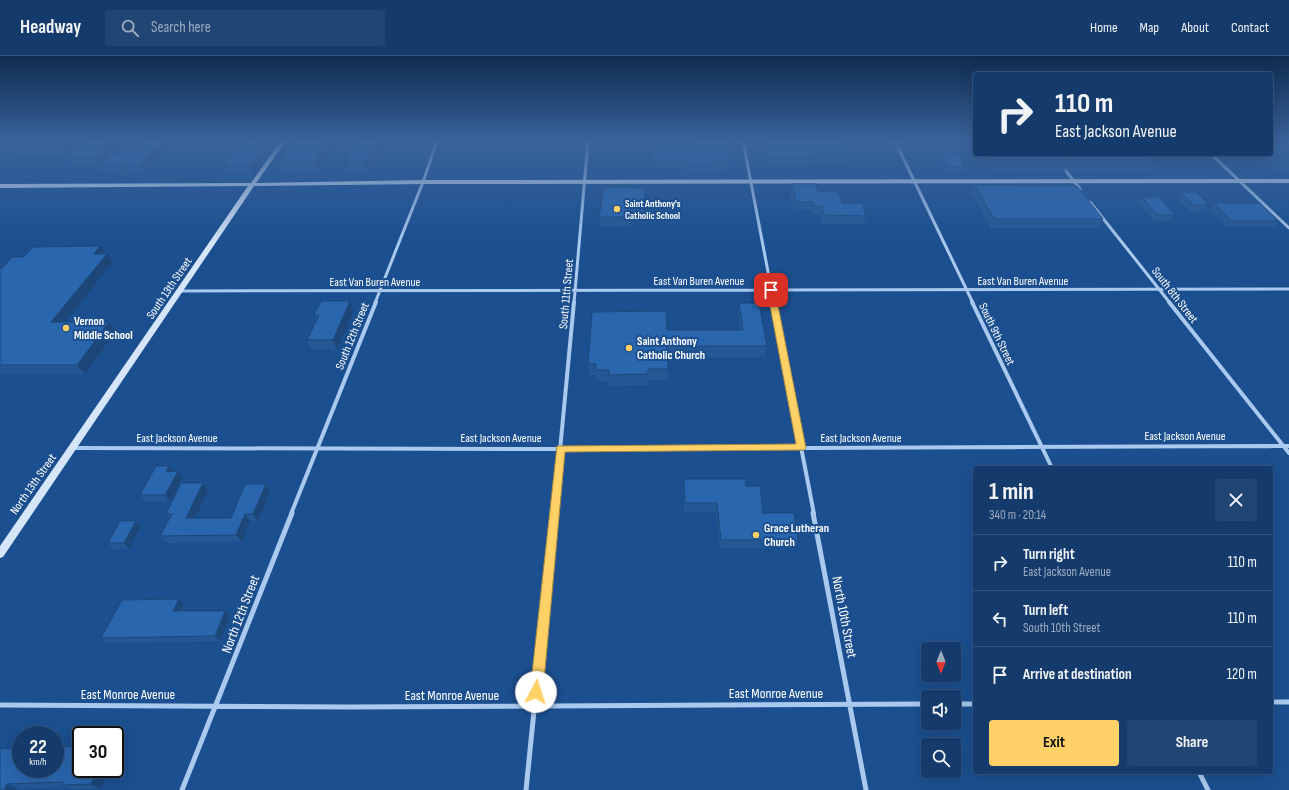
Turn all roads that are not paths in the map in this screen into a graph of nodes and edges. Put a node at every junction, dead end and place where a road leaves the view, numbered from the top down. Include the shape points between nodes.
1 (259, 175) edge
2 (425, 175) edge
3 (584, 175) edge
4 (751, 175) edge
5 (912, 175) edge
6 (1069, 175) edge
7 (1233, 175) edge
8 (915, 181) junction
9 (1073, 181) junction
10 (1239, 181) junction
11 (1289, 181) edge
12 (423, 182) junction
13 (583, 182) junction
14 (752, 182) junction
15 (252, 185) junction
16 (0, 186) edge
17 (1083, 193) edge
18 (1088, 199) edge
19 (1289, 228) edge
20 (1158, 289) junction
21 (1289, 289) edge
22 (771, 290) junction
23 (966, 290) junction
24 (181, 291) junction
25 (380, 291) junction
26 (576, 291) junction
27 (1284, 446) junction
28 (1289, 446) edge
29 (318, 447) junction
30 (1042, 447) junction
31 (73, 448) junction
32 (801, 448) junction
33 (560, 449) junction
34 (1289, 453) edge
35 (1051, 466) edge
36 (0, 554) edge
37 (1273, 702) edge
38 (1289, 702) edge
39 (0, 704) edge
40 (921, 704) edge
41 (961, 704) edge
42 (973, 704) edge
43 (849, 705) junction
44 (216, 707) junction
45 (535, 707) junction
46 (1200, 774) edge
47 (182, 790) edge
48 (526, 790) edge
49 (866, 790) edge
50 (1208, 790) edge

1 - 15 main road, South 13th Street
2 - 12 street, South 12th Street
3 - 13 street, South 11th Street
4 - 14 street, North 10th Street
5 - 8 street, South 9th Street
6 - 9 street
7 - 10 street
8 - 9 main road
8 - 14 main road
8 - 23 street, South 9th Street
9 - 10 main road
9 - 17 street
10 - 11 main road
10 - 19 street
12 - 13 main road
12 - 15 main road
12 - 25 street, South 12th Street
13 - 14 main road
13 - 26 street, South 11th Street
14 - 22 street, North 10th Street
15 - 16 main road
15 - 24 main road, South 13th Street
18 - 20 street, South 8th Street
20 - 21 street, East Van Buren Avenue
20 - 23 street, East Van Buren Avenue
20 - 27 street, South 8th Street
22 - 23 street, East Van Buren Avenue
22 - 26 street, East Van Buren Avenue
22 - 32 street, North 10th Street
23 - 30 street, South 9th Street
24 - 25 street, East Van Buren Avenue
24 - 31 main road, South 13th Street
25 - 26 street, East Van Buren Avenue
25 - 29 street, South 12th Street
26 - 33 street, South 11th Street
27 - 28 street, East Jackson Avenue
27 - 30 street, East Jackson Avenue
27 - 34 street, South 8th Street
29 - 31 street, East Jackson Avenue
29 - 33 street, East Jackson Avenue
29 - 44 street, North 12th Street
30 - 32 street, East Jackson Avenue
30 - 35 street, South 9th Street
31 - 36 main road, North 13th Street
32 - 33 street, East Jackson Avenue
32 - 43 street, North 10th Street
33 - 45 street, South 11th Street
37 - 38 street
39 - 44 street, East Monroe Avenue
40 - 43 street, East Monroe Avenue
41 - 42 street
43 - 45 street, East Monroe Avenue
43 - 49 street, North 10th Street
44 - 45 street, East Monroe Avenue
44 - 47 street, North 12th Street
45 - 48 street, South 11th Street
46 - 50 street

